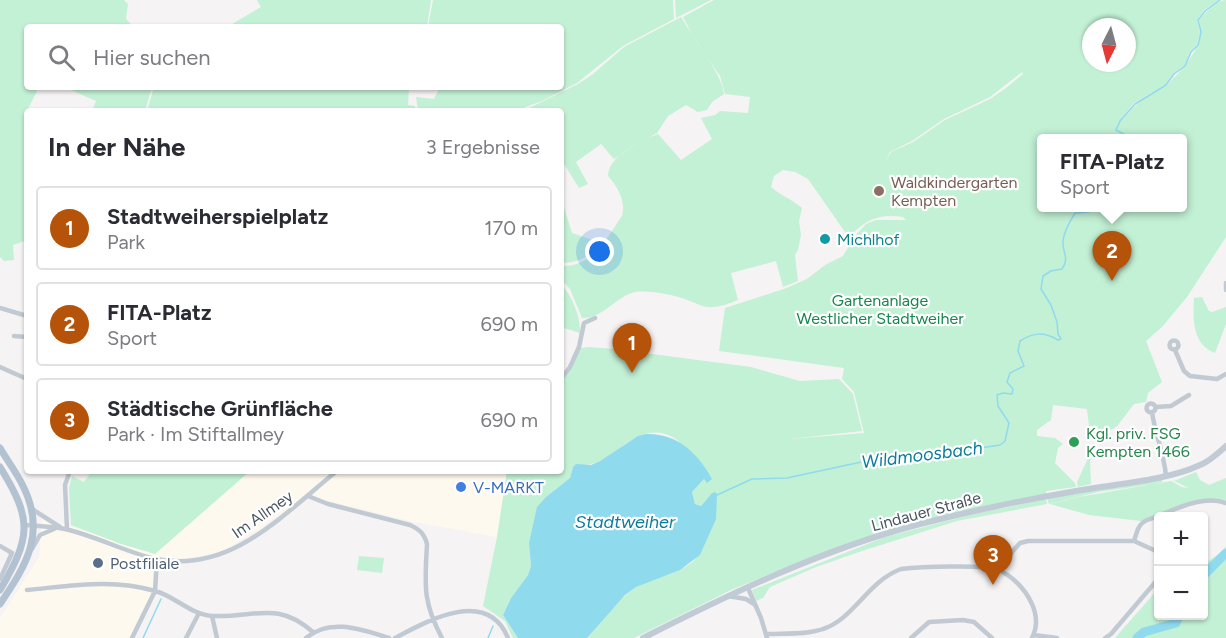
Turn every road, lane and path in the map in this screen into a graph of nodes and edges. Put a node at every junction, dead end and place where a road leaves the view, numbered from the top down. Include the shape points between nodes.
1 (1226, 283) edge
2 (1226, 290) edge
3 (0, 308) edge
4 (24, 315) edge
5 (595, 318) dead end
6 (14, 336) dead end
7 (24, 337) edge
8 (1175, 350) dead end
9 (0, 367) edge
10 (1226, 374) edge
11 (564, 375) edge
12 (24, 378) edge
13 (1190, 395) dead end
14 (1226, 446) edge
15 (0, 448) edge
16 (0, 467) edge
17 (69, 474) edge
18 (334, 474) edge
19 (1166, 476) junction
20 (308, 496) junction
21 (1226, 503) edge
22 (31, 508) junction
23 (24, 525) junction
24 (33, 526) junction
25 (64, 529) junction
26 (1134, 541) junction
27 (0, 546) edge
28 (1154, 550) edge
29 (31, 551) junction
30 (157, 559) junction
31 (997, 569) junction
32 (0, 579) edge
33 (1154, 584) edge
34 (748, 588) junction
35 (0, 590) edge
36 (27, 590) dead end
37 (155, 591) junction
38 (728, 596) junction
39 (0, 604) edge
40 (756, 605) junction
41 (199, 613) junction
42 (212, 616) junction
43 (432, 619) junction
44 (313, 632) junction
45 (766, 636) edge
46 (1033, 636) edge
47 (132, 638) edge
48 (186, 638) edge
49 (217, 638) edge
50 (306, 638) edge
51 (389, 638) edge
52 (395, 638) edge
53 (441, 638) edge
54 (508, 638) edge
55 (643, 638) edge
56 (911, 638) edge
57 (992, 638) edge
58 (1057, 638) edge
59 (1106, 638) edge

1 - 2 street
3 - 4 street
5 - 11 street via 584,323 579,347
6 - 7 street
8 - 10 street via 1190,376 1217,379
9 - 12 street
13 - 19 street via 1171,406 1147,406 1152,412
14 - 19 main road, Lindauer Straße via 1200,465
15 - 22 main road via 22,483
16 - 23 main road via 21,504
17 - 25 street
18 - 20 street, Im Allmey
19 - 34 main road, Lindauer Straße via 1046,496 920,524 805,563
20 - 30 street, Im Allmey via 262,533 222,555 183,562
20 - 43 street via 419,530 427,544 424,595
21 - 26 street via 1206,500 1147,520 1141,523
22 - 24 main road
22 - 25 street, Im Allmey
23 - 24 street, Im Allmey
23 - 35 main road via 21,552
24 - 25 street, Im Allmey
24 - 29 main road
25 - 29 street via 43,533
25 - 30 street, Im Allmey
26 - 28 street
26 - 31 street via 1028,541 1020,543
27 - 32 street via 12,553
29 - 39 main road
30 - 37 street
31 - 45 street via 901,569 878,581 824,629
31 - 46 street via 1028,595 1035,609
33 - 59 street
34 - 38 main road, Lindauer Straße
34 - 40 street
36 - 37 street via 110,583
37 - 41 street
37 - 47 street
38 - 40 street
38 - 55 main road, Lindauer Straße
40 - 45 street
41 - 42 street
41 - 48 street
42 - 44 street via 284,614
42 - 49 street
43 - 52 street
43 - 53 street
43 - 54 street via 467,611 482,613 497,623
44 - 50 street
44 - 51 street via 342,626
46 - 58 street
56 - 57 street via 930,622 963,620 974,622

